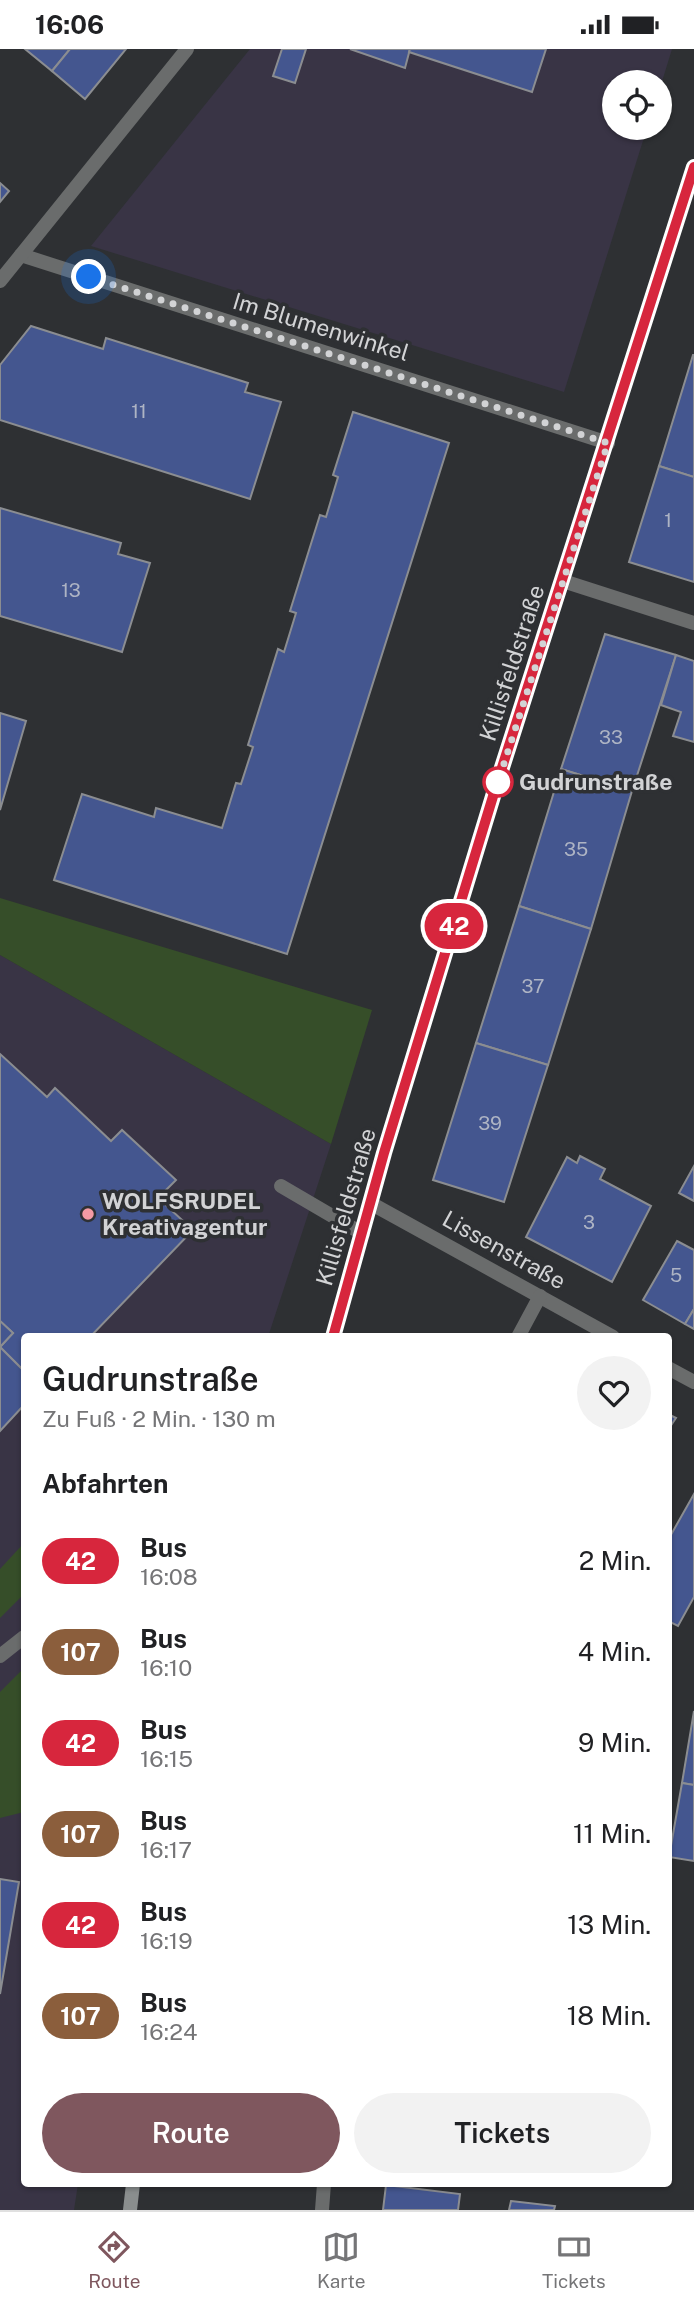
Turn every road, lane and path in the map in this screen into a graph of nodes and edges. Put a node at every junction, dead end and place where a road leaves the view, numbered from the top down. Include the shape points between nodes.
1 (187, 49) edge
2 (694, 167) edge
3 (21, 255) junction
4 (0, 281) edge
5 (608, 443) junction
6 (563, 581) junction
7 (694, 623) edge
8 (281, 1186) dead end
9 (372, 1204) junction
10 (363, 1234) junction
11 (540, 1296) junction
12 (334, 1333) edge
13 (520, 1333) edge
14 (605, 1333) edge
15 (672, 1370) edge
16 (694, 1382) edge
17 (21, 1639) edge
18 (0, 1656) edge
19 (133, 2187) edge
20 (324, 2187) edge
21 (130, 2210) edge
22 (322, 2210) edge

1 - 3 street
2 - 5 main road, Killisfeldstraße
3 - 4 street
3 - 5 street, Im Blumenwinkel
5 - 6 main road, Killisfeldstraße
6 - 7 street
6 - 9 main road, Killisfeldstraße via 453,927
8 - 10 street
9 - 10 main road, Killisfeldstraße
9 - 11 street, Lissenstraße
10 - 12 main road, Killisfeldstraße
11 - 13 street
11 - 14 street, Lissenstraße
15 - 16 street
17 - 18 street
19 - 21 main road
20 - 22 street

